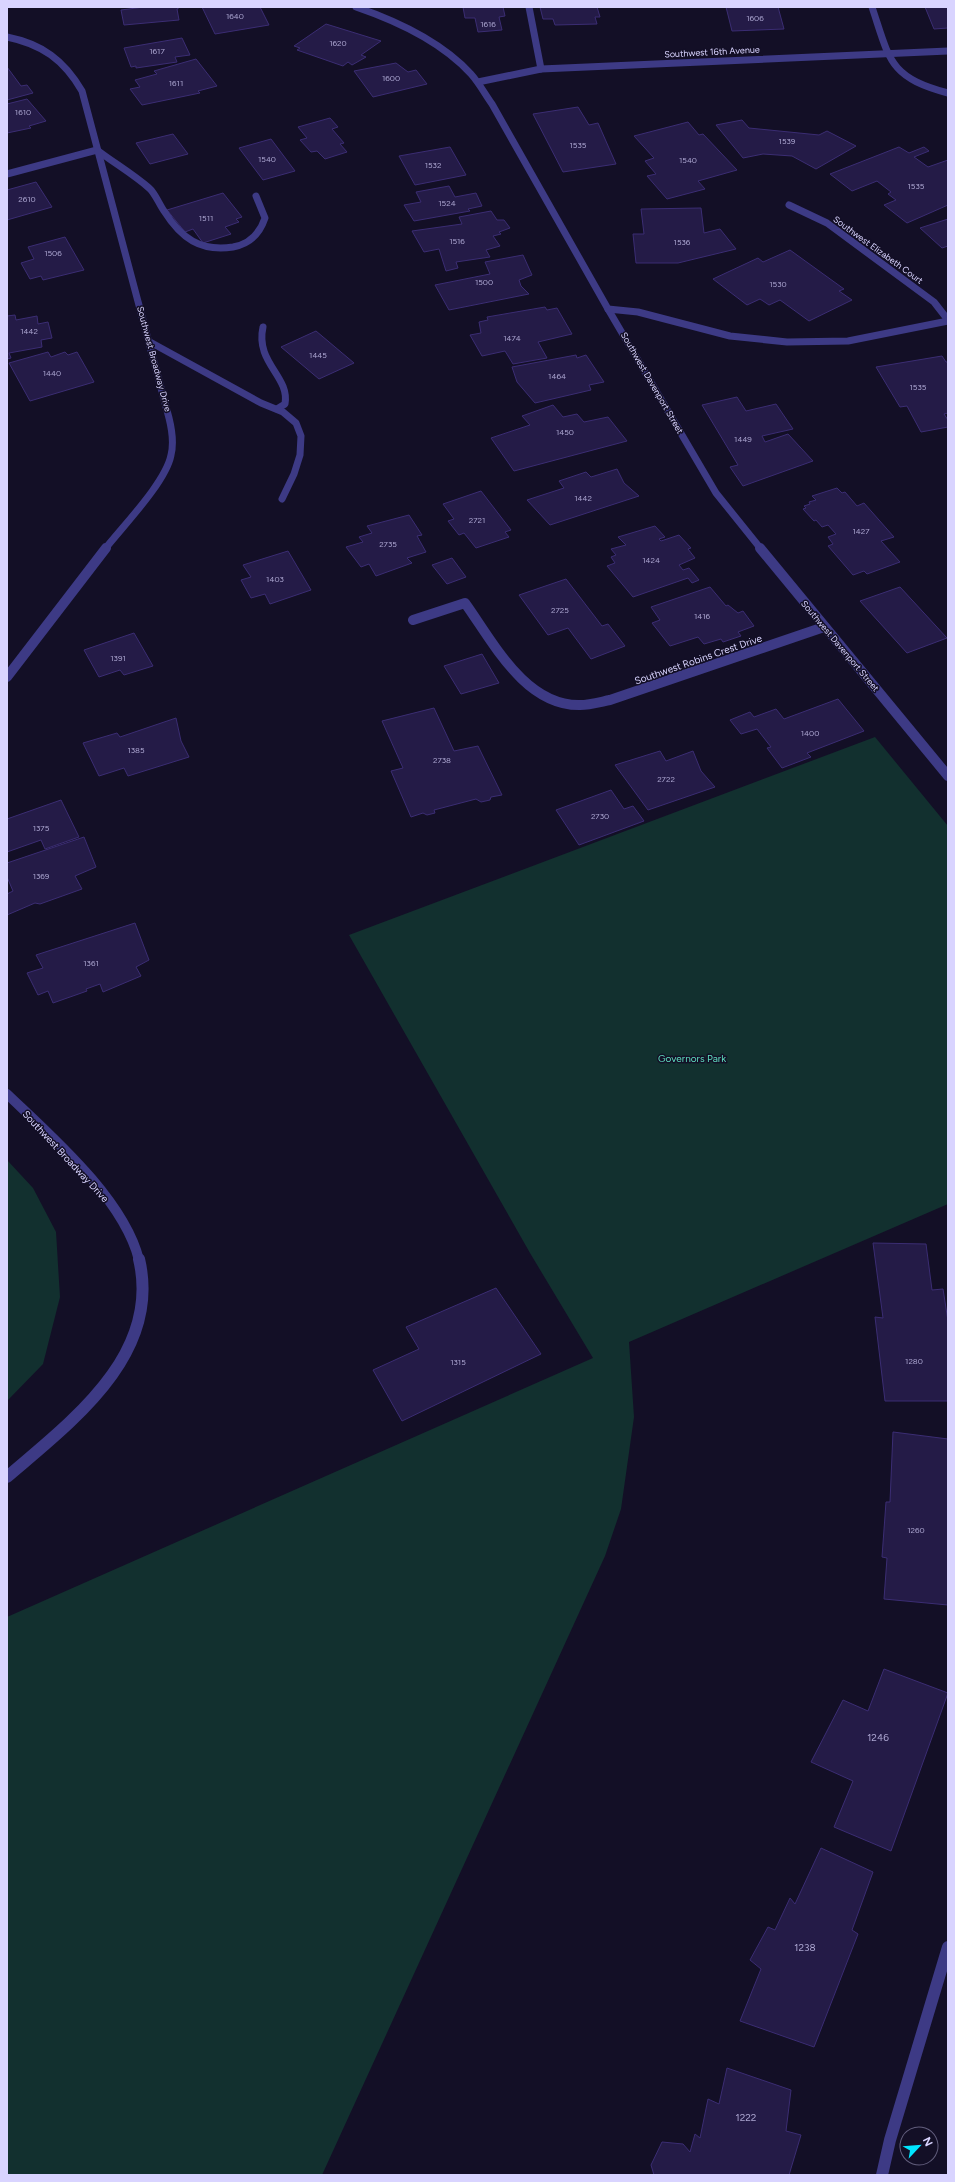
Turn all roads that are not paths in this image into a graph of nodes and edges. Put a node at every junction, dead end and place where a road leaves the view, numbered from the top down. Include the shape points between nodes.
1 (356, 7) edge
2 (529, 7) edge
3 (872, 7) edge
4 (7, 37) edge
5 (948, 51) edge
6 (889, 54) junction
7 (541, 69) junction
8 (478, 82) junction
9 (948, 93) edge
10 (97, 150) junction
11 (7, 174) edge
12 (256, 196) dead end
13 (789, 205) dead end
14 (608, 309) junction
15 (948, 321) edge
16 (262, 327) dead end
17 (150, 342) junction
18 (277, 409) junction
19 (282, 499) dead end
20 (413, 620) dead end
21 (824, 627) junction
22 (7, 677) edge
23 (948, 776) edge
24 (7, 1094) edge
25 (7, 1477) edge
26 (948, 1947) edge
27 (882, 2175) edge

1 - 8 street, Southwest Davenport Street via 418,35 454,60
2 - 7 street
3 - 6 street
4 - 10 street, Southwest Broadway Drive via 56,55 74,75 82,91
5 - 6 street, Southwest 16th Avenue
6 - 7 street, Southwest 16th Avenue
6 - 9 street via 896,69 905,77 918,84
7 - 8 street, Southwest 16th Avenue
8 - 14 street, Southwest Davenport Street
10 - 11 street
10 - 12 street via 150,189 172,224 190,240 205,248 239,246 261,230 265,218
10 - 17 street, Southwest Broadway Drive
13 - 15 street, Southwest Elizabeth Court via 827,223 934,302
14 - 15 street via 638,312 730,336 787,342 848,341
14 - 21 street, Southwest Davenport Street via 716,493
16 - 18 street via 260,339 265,358 286,393 285,404
17 - 18 street via 261,403
17 - 22 street, Southwest Broadway Drive via 171,427 171,458 151,490
18 - 19 street via 299,428 301,443 298,462
20 - 21 street, Southwest Robins Crest Drive via 465,603 512,668 530,688 550,699 579,705 610,700
21 - 23 street, Southwest Davenport Street
24 - 25 street, Southwest Broadway Drive via 88,1175 112,1204 134,1244 142,1274 142,1298 138,1325 108,1380 82,1411
26 - 27 street via 890,2140

